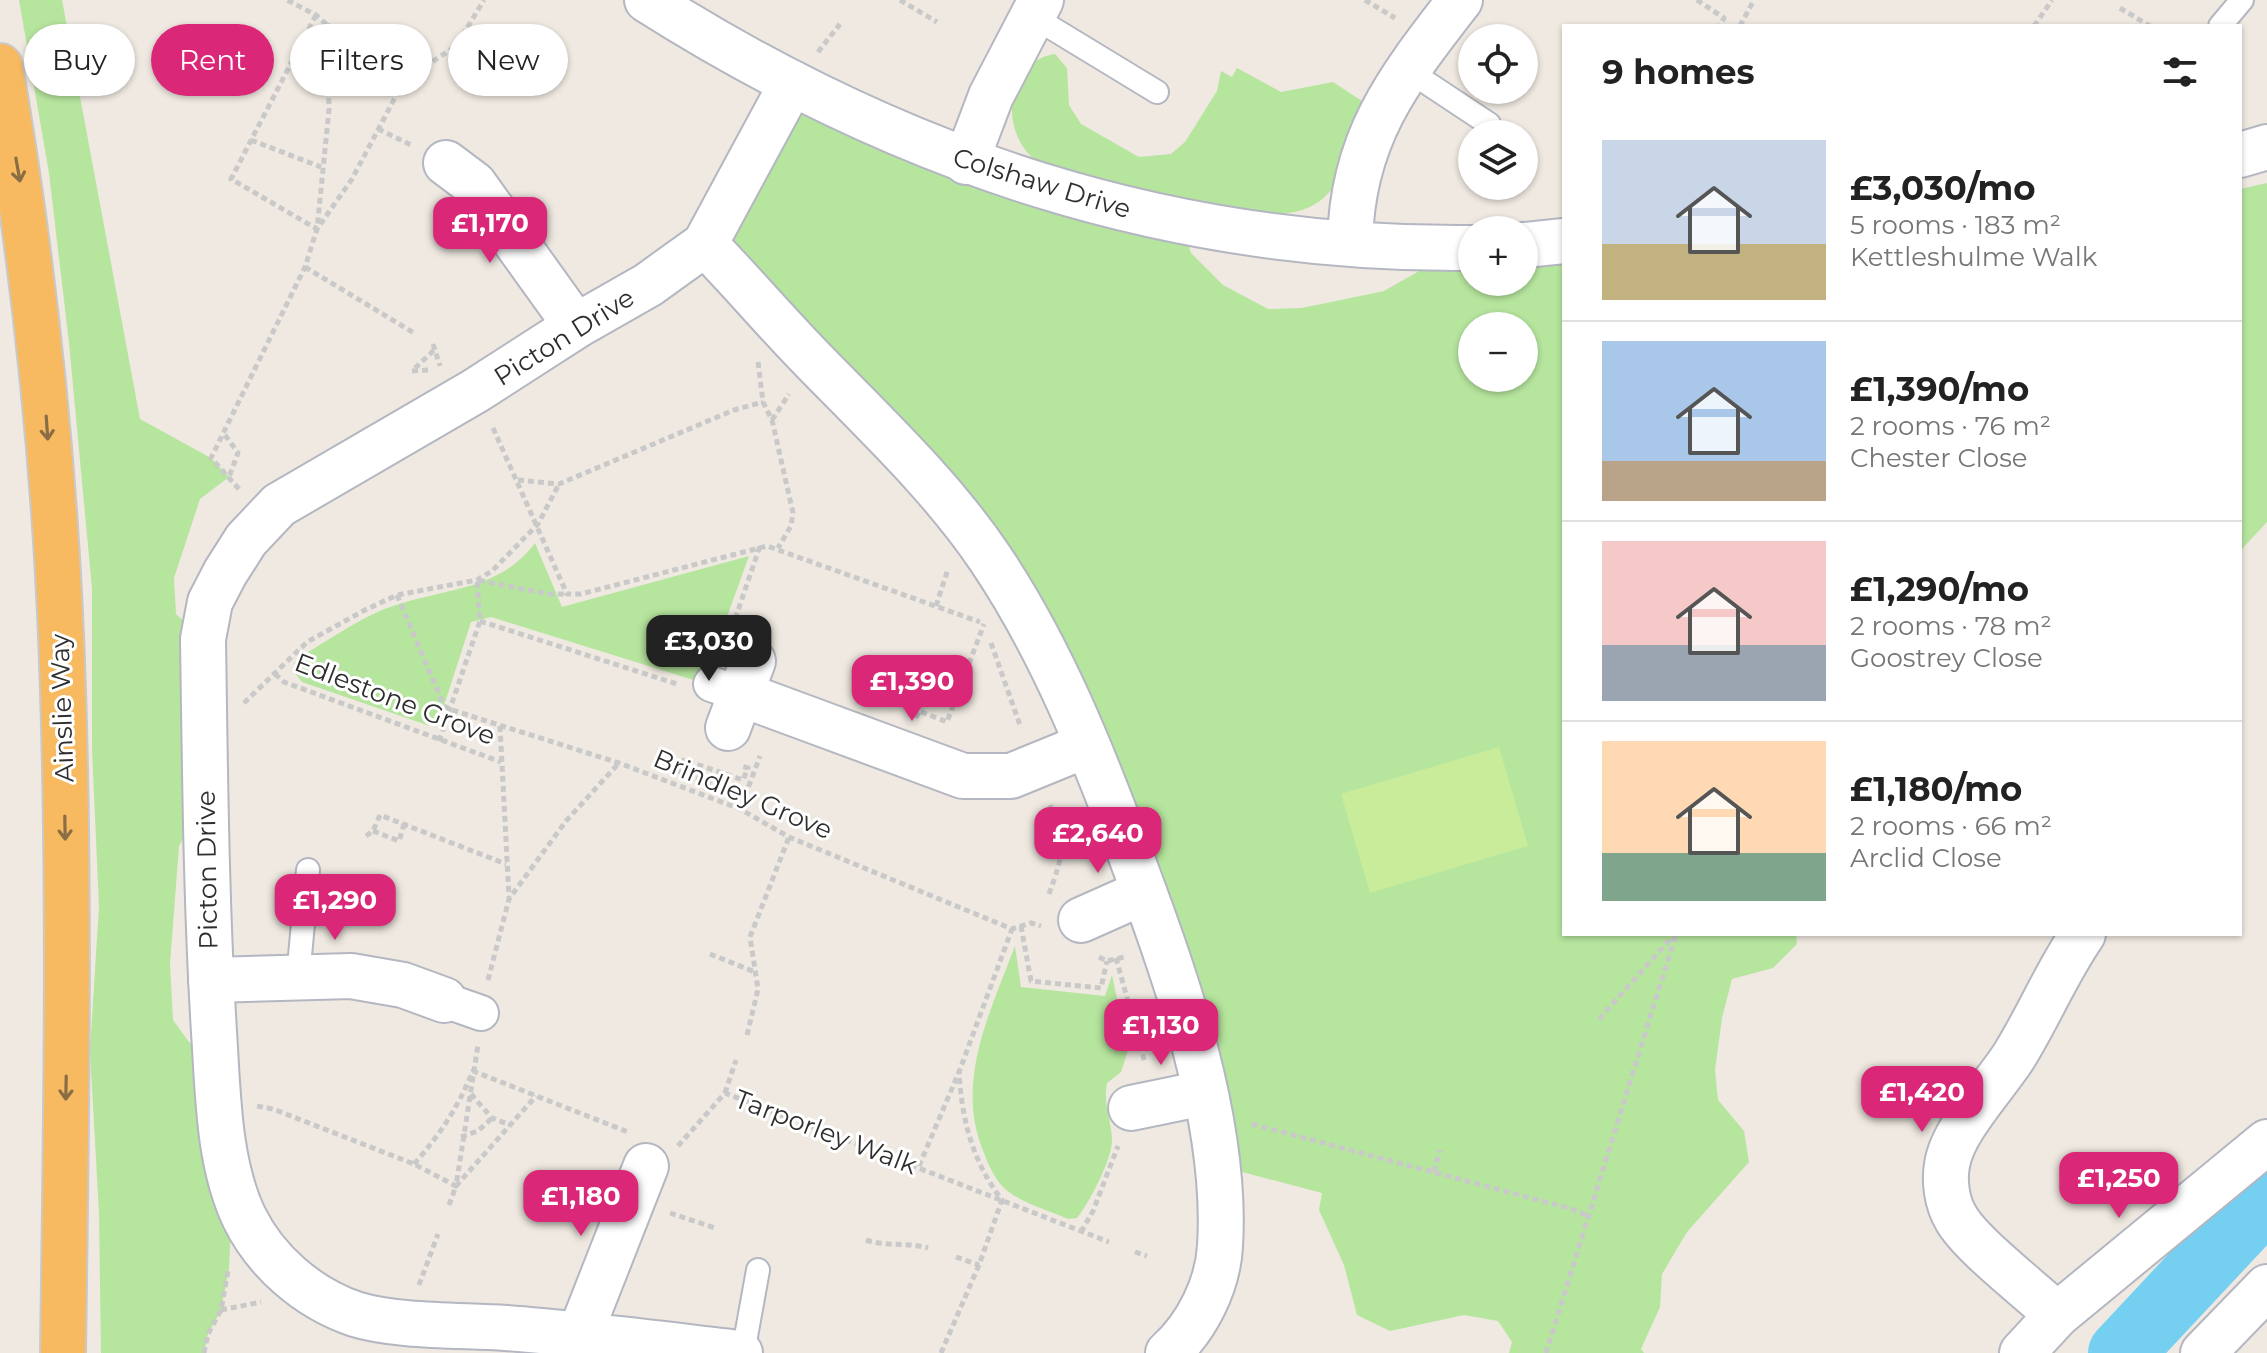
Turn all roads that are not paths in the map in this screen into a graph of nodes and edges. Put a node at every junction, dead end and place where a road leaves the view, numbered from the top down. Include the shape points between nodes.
1 (647, 0) edge
2 (1460, 0) edge
3 (2242, 0) edge
4 (1036, 8) edge
5 (2222, 24) edge
6 (0, 66) edge
7 (1409, 71) junction
8 (792, 83) junction
9 (1157, 92) dead end
10 (1483, 120) edge
11 (2267, 147) edge
12 (2242, 154) edge
13 (966, 162) junction
14 (446, 163) dead end
15 (1562, 241) edge
16 (1350, 242) junction
17 (705, 244) junction
18 (1538, 244) edge
19 (1458, 248) edge
20 (576, 326) junction
21 (731, 702) road end
22 (1087, 745) junction
23 (308, 870) dead end
24 (1144, 892) junction
25 (1091, 916) road end
26 (2082, 936) edge
27 (298, 977) junction
28 (211, 980) junction
29 (463, 1006) road end
30 (1133, 1099) road end
31 (1206, 1104) junction
32 (2267, 1142) edge
33 (651, 1155) road end
34 (758, 1270) dead end
35 (2267, 1287) edge
36 (2057, 1315) junction
37 (580, 1334) junction
38 (63, 1353) edge
39 (742, 1353) edge
40 (1168, 1353) edge
41 (2022, 1353) edge
42 (2203, 1353) edge

1 - 8 street, Colshaw Drive
2 - 7 street
3 - 5 lane
4 - 9 lane
4 - 13 street via 991,96
6 -> 38 highway, Ainslie Way via 22,197 46,407 63,690
7 - 10 lane
7 - 16 street via 1366,143 1351,203
8 - 13 street, Colshaw Drive via 857,117
8 - 17 street, Picton Drive
11 - 12 street
13 - 16 street, Colshaw Drive via 1115,208 1223,228
14 - 20 street via 474,184
15 - 18 street
16 - 19 street, Colshaw Drive
17 - 20 street, Picton Drive via 648,285
17 - 22 street via 964,522 1031,626
20 - 28 street, Picton Drive via 459,380 279,505 246,540 210,602 203,639
21 - 22 street via 963,776 1011,776
22 - 24 street
23 - 27 lane
24 - 25 street
24 - 31 street via 1187,1015
26 - 36 street via 1947,1162 1946,1188 1955,1217
27 - 28 street
27 - 29 street via 380,980
28 - 37 street, Picton Drive via 219,1109 231,1178 256,1239 276,1263 335,1306 371,1319
30 - 31 street
31 - 40 street via 1218,1179 1220,1248 1204,1304 1193,1326
32 - 36 street
33 - 37 street
34 - 39 lane
35 - 42 street
36 - 41 street
37 - 39 street, Picton Drive

